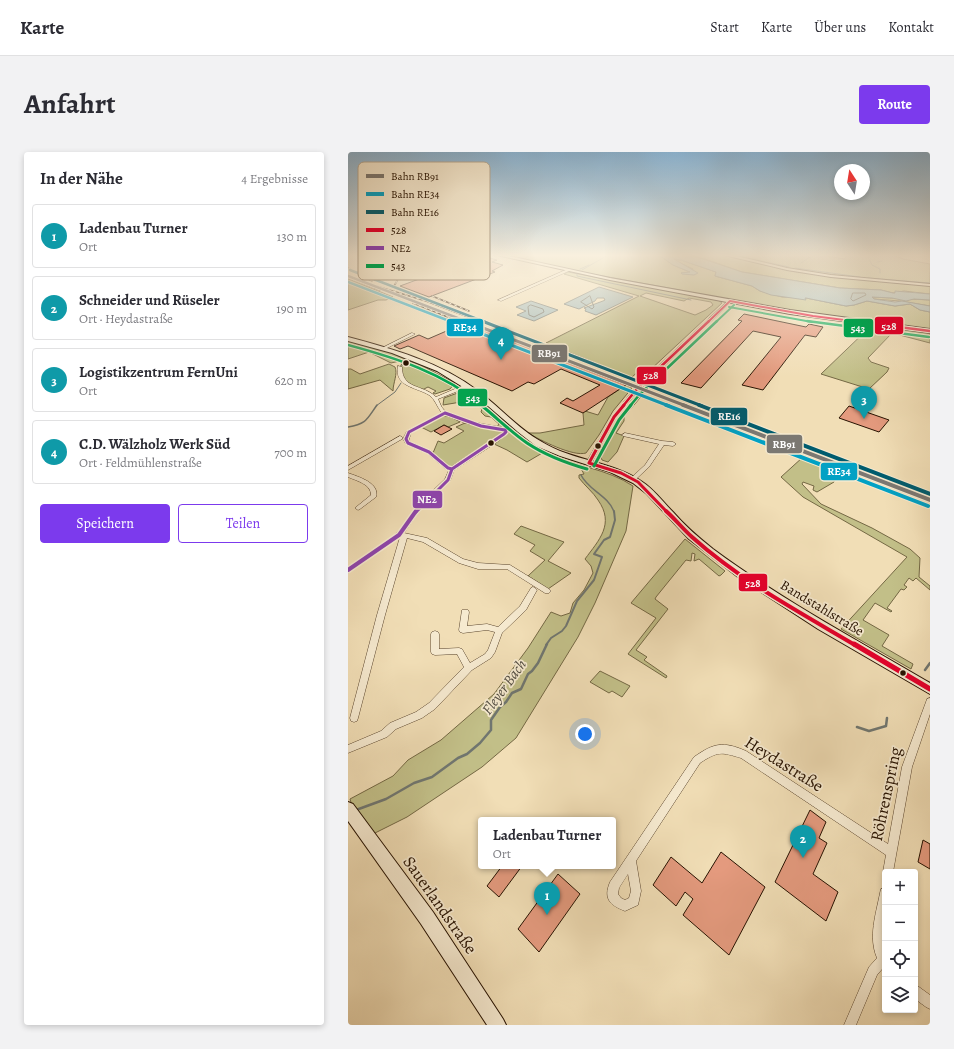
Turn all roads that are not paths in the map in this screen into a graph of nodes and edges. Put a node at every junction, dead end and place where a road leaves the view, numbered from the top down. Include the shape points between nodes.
1 (510, 296) edge
2 (703, 296) edge
3 (500, 300) dead end
4 (730, 301) junction
5 (930, 331) edge
6 (413, 334) dead end
7 (348, 339) edge
8 (382, 349) junction
9 (400, 367) dead end
10 (466, 386) junction
11 (436, 398) junction
12 (445, 413) junction
13 (625, 435) dead end
14 (400, 438) dead end
15 (662, 443) junction
16 (673, 444) dead end
17 (589, 463) junction
18 (348, 468) edge
19 (452, 469) junction
20 (348, 475) edge
21 (633, 479) junction
22 (358, 508) dead end
23 (402, 536) junction
24 (348, 570) edge
25 (533, 590) dead end
26 (548, 591) dead end
27 (465, 612) dead end
28 (499, 631) junction
29 (436, 634) dead end
30 (469, 668) junction
31 (930, 689) edge
32 (930, 702) edge
33 (354, 718) dead end
34 (348, 749) edge
35 (348, 810) edge
36 (891, 852) junction
37 (631, 859) dead end
38 (888, 869) edge
39 (883, 905) edge
40 (882, 955) edge
41 (882, 963) edge
42 (918, 993) edge
43 (930, 1003) edge
44 (497, 1025) edge
45 (850, 1025) edge

1 - 3 street
2 - 4 street
4 - 5 street via 820,317
4 - 17 street via 636,390 614,417
6 - 8 street
7 - 8 street, Bandstahlstraße
8 - 10 street, Bandstahlstraße via 422,363
9 - 11 street via 398,375 404,383
10 - 11 street
10 - 17 street, Bandstahlstraße via 540,445
11 - 12 street
12 - 19 street via 409,432 406,439 408,443 429,452
12 - 19 street via 506,432
13 - 15 street
14 - 18 street
15 - 16 street
15 - 21 street via 648,466
17 - 21 street, Bandstahlstraße
19 - 23 street via 448,480 419,507
20 - 22 street via 372,486 375,491 374,496
21 - 31 street, Bandstahlstraße via 692,537 734,570 782,602
23 - 24 street
23 - 26 street via 425,540 461,561 478,566 508,567
23 - 33 street
25 - 28 street via 524,608
27 - 28 street via 463,630 495,628
28 - 30 street via 492,652
29 - 30 street via 434,652 459,651
30 - 34 street via 432,706 419,715 393,726 384,734
32 - 36 street, Röhrenspring via 907,767
35 - 44 street, Sauerlandstraße via 427,918
36 - 37 street, Heydastraße via 744,754 719,749 710,751 697,760
36 - 38 street, Röhrenspring
39 - 40 street via 879,931
41 - 45 street via 873,971
42 - 43 street

